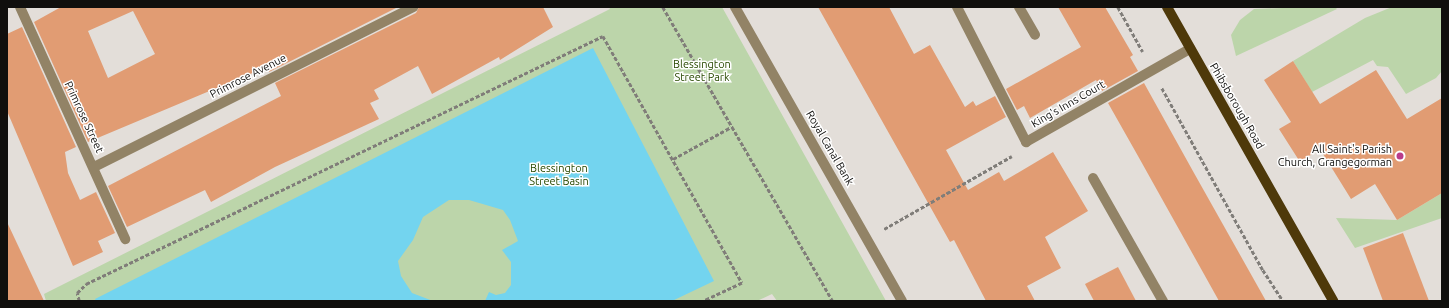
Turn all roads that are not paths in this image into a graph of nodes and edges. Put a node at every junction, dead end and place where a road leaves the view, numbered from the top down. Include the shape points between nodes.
1 (20, 7) edge
2 (413, 7) edge
3 (735, 7) edge
4 (957, 7) edge
5 (1019, 7) edge
6 (1168, 7) edge
7 (1035, 35) dead end
8 (1190, 49) junction
9 (94, 167) junction
10 (1093, 178) dead end
11 (125, 239) dead end
12 (902, 301) edge
13 (1162, 301) edge
14 (1333, 301) edge

1 - 9 street, Primrose Street
2 - 9 street, Primrose Avenue
3 - 12 street, Royal Canal Bank
4 - 8 street, King's Inns Court via 1026,142
5 - 7 street
6 - 8 main road, Phibsborough Road
8 - 14 main road, Phibsborough Road
9 - 11 street, Primrose Street
10 - 13 street

